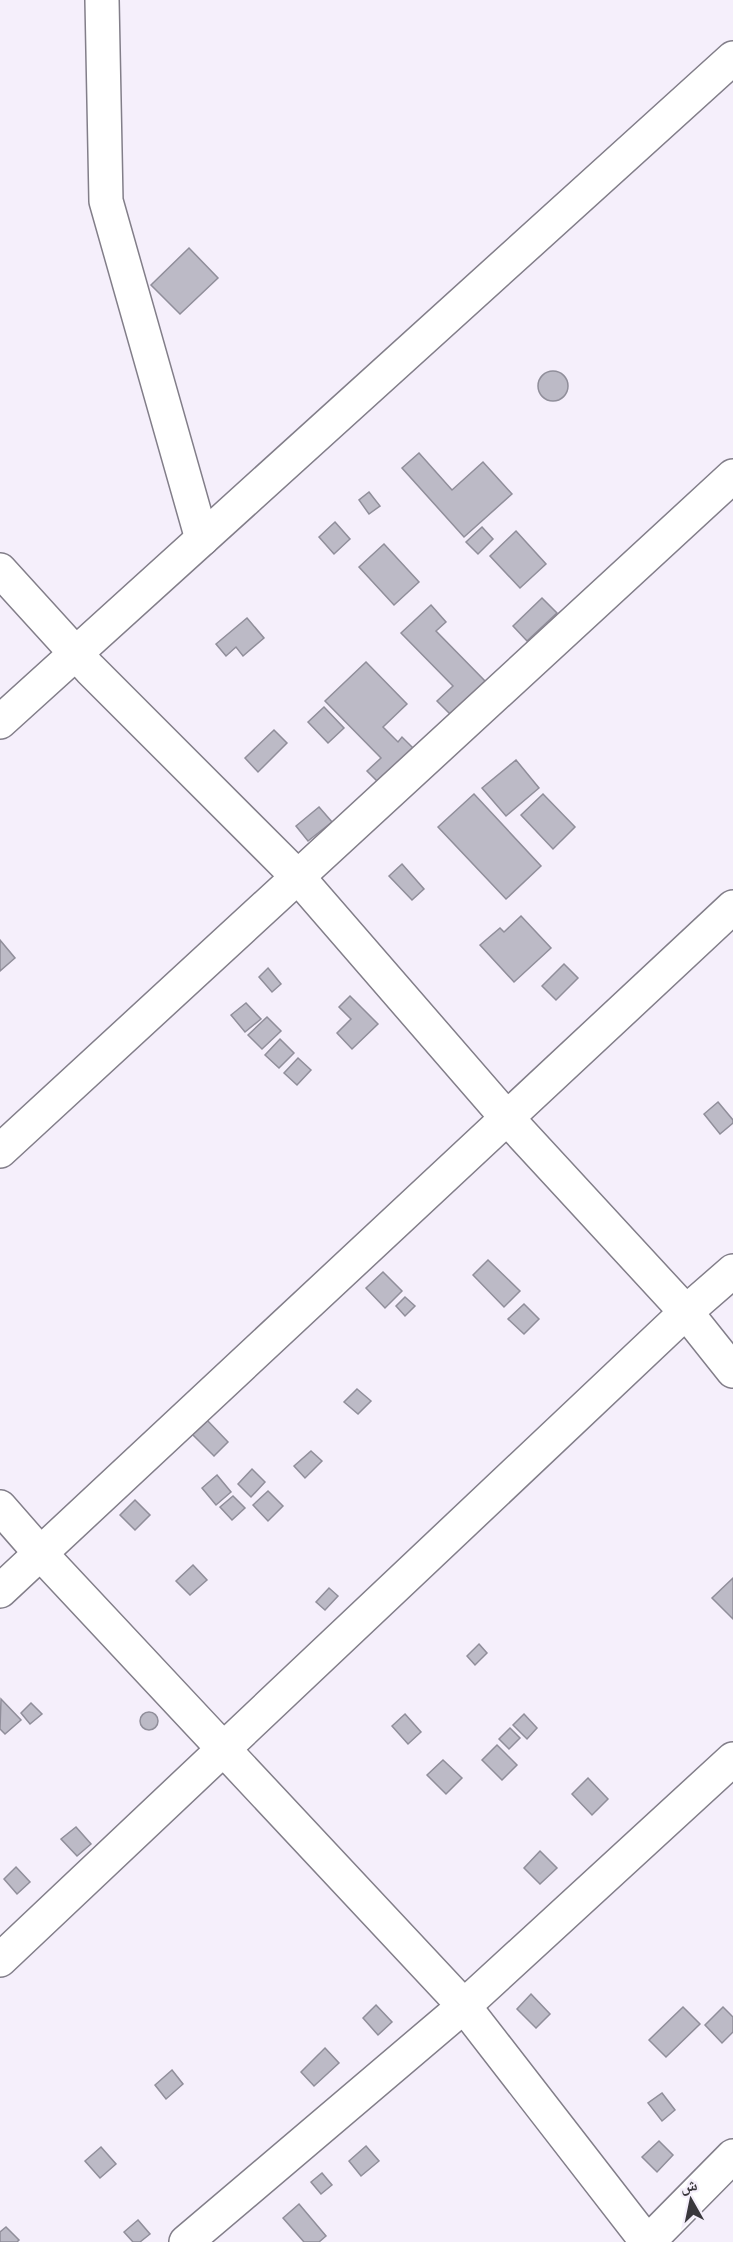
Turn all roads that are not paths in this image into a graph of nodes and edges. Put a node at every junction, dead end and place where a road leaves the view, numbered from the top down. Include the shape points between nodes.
1 (102, 0) edge
2 (733, 58) edge
3 (733, 476) edge
4 (202, 539) junction
5 (0, 570) edge
6 (76, 654) junction
7 (0, 722) edge
8 (298, 877) junction
9 (733, 907) edge
10 (507, 1118) junction
11 (0, 1151) edge
12 (733, 1271) edge
13 (686, 1312) junction
14 (733, 1371) edge
15 (0, 1507) edge
16 (41, 1554) junction
17 (0, 1591) edge
18 (224, 1749) junction
19 (733, 1759) edge
20 (0, 1960) edge
21 (464, 2006) junction
22 (733, 2156) edge
23 (186, 2242) edge
24 (647, 2242) edge

1 - 4 street via 106,201
2 - 4 street
3 - 8 street
4 - 6 street
5 - 6 street
6 - 7 street
6 - 8 street
8 - 10 street
8 - 11 street
9 - 10 street
10 - 13 street
10 - 16 street
12 - 13 street
13 - 14 street
13 - 18 street
15 - 16 street
16 - 17 street
16 - 18 street
18 - 20 street
18 - 21 street
19 - 21 street
21 - 23 street
21 - 24 street
22 - 24 street

